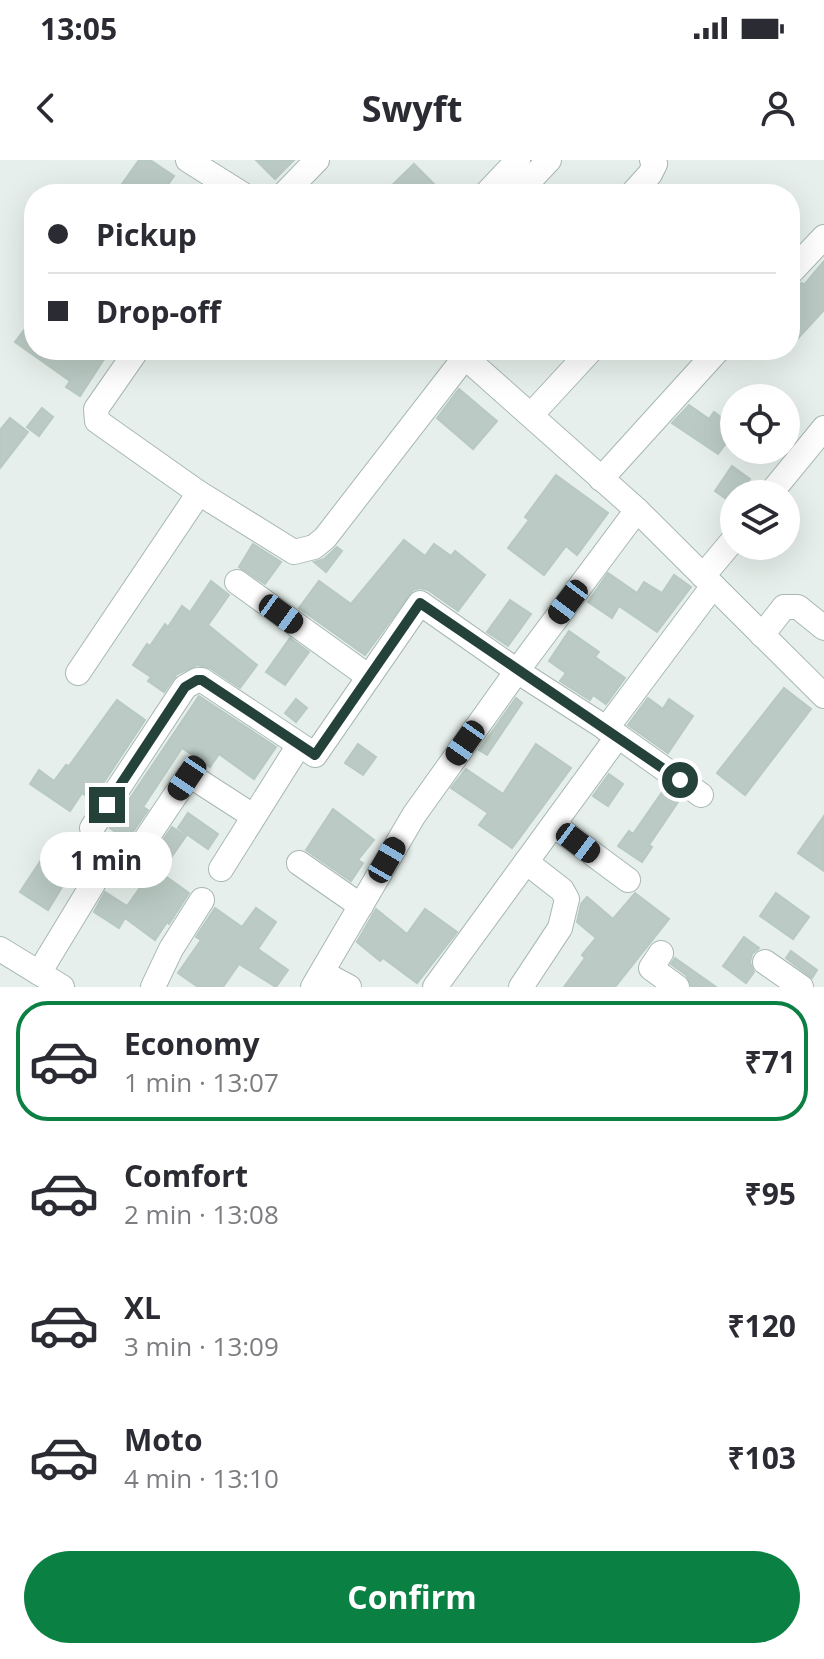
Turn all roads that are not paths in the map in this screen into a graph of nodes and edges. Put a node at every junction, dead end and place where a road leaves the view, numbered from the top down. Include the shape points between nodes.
1 (188, 160) edge
2 (317, 160) edge
3 (518, 160) edge
4 (549, 160) edge
5 (652, 160) edge
6 (225, 184) edge
7 (294, 184) edge
8 (495, 184) edge
9 (526, 184) edge
10 (641, 184) edge
11 (824, 237) edge
12 (800, 262) edge
13 (130, 360) edge
14 (468, 360) edge
15 (475, 360) edge
16 (582, 360) edge
17 (709, 360) edge
18 (531, 415) junction
19 (824, 428) edge
20 (601, 479) junction
21 (781, 480) edge
22 (199, 493) junction
23 (637, 510) junction
24 (721, 560) edge
25 (708, 581) junction
26 (237, 582) dead end
27 (824, 628) edge
28 (762, 635) junction
29 (517, 671) junction
30 (78, 673) dead end
31 (369, 677) junction
32 (824, 696) edge
33 (612, 732) junction
34 (299, 745) junction
35 (701, 795) dead end
36 (253, 816) junction
37 (554, 825) junction
38 (92, 828) dead end
39 (142, 845) dead end
40 (526, 862) junction
41 (299, 863) dead end
42 (221, 869) dead end
43 (628, 880) dead end
44 (93, 884) dead end
45 (202, 900) dead end
46 (361, 906) junction
47 (0, 949) edge
48 (765, 962) dead end
49 (650, 969) edge
50 (39, 973) junction
51 (318, 980) edge
52 (62, 987) edge
53 (153, 987) edge
54 (349, 987) edge
55 (435, 987) edge
56 (521, 987) edge
57 (677, 987) edge
58 (801, 987) edge

1 - 6 street
2 - 7 street
3 - 8 street
4 - 9 street
5 - 10 street via 655,164
11 - 12 street
13 - 22 street via 96,409 97,421
14 - 22 street via 314,547 294,552
15 - 18 street
16 - 18 street
17 - 20 street
18 - 20 street
19 - 21 street
20 - 23 street
22 - 30 street
23 - 25 street
23 - 29 street
24 - 25 street
25 - 28 street
25 - 33 street
26 - 31 street
27 - 28 street via 798,607 784,607
28 - 32 street
29 - 31 street via 420,603
29 - 33 street
29 - 46 street via 414,815
31 - 34 street via 315,755
33 - 35 street
33 - 37 street
34 - 36 street
34 - 38 street via 197,680 185,687
36 - 39 street via 191,776
36 - 42 street
37 - 40 street
37 - 43 street
40 - 55 street
40 - 56 street via 567,899 560,928
41 - 46 street
44 - 50 street
45 - 53 street
46 - 51 street
47 - 50 street
48 - 58 street
49 - 57 street
50 - 52 street
51 - 54 street

